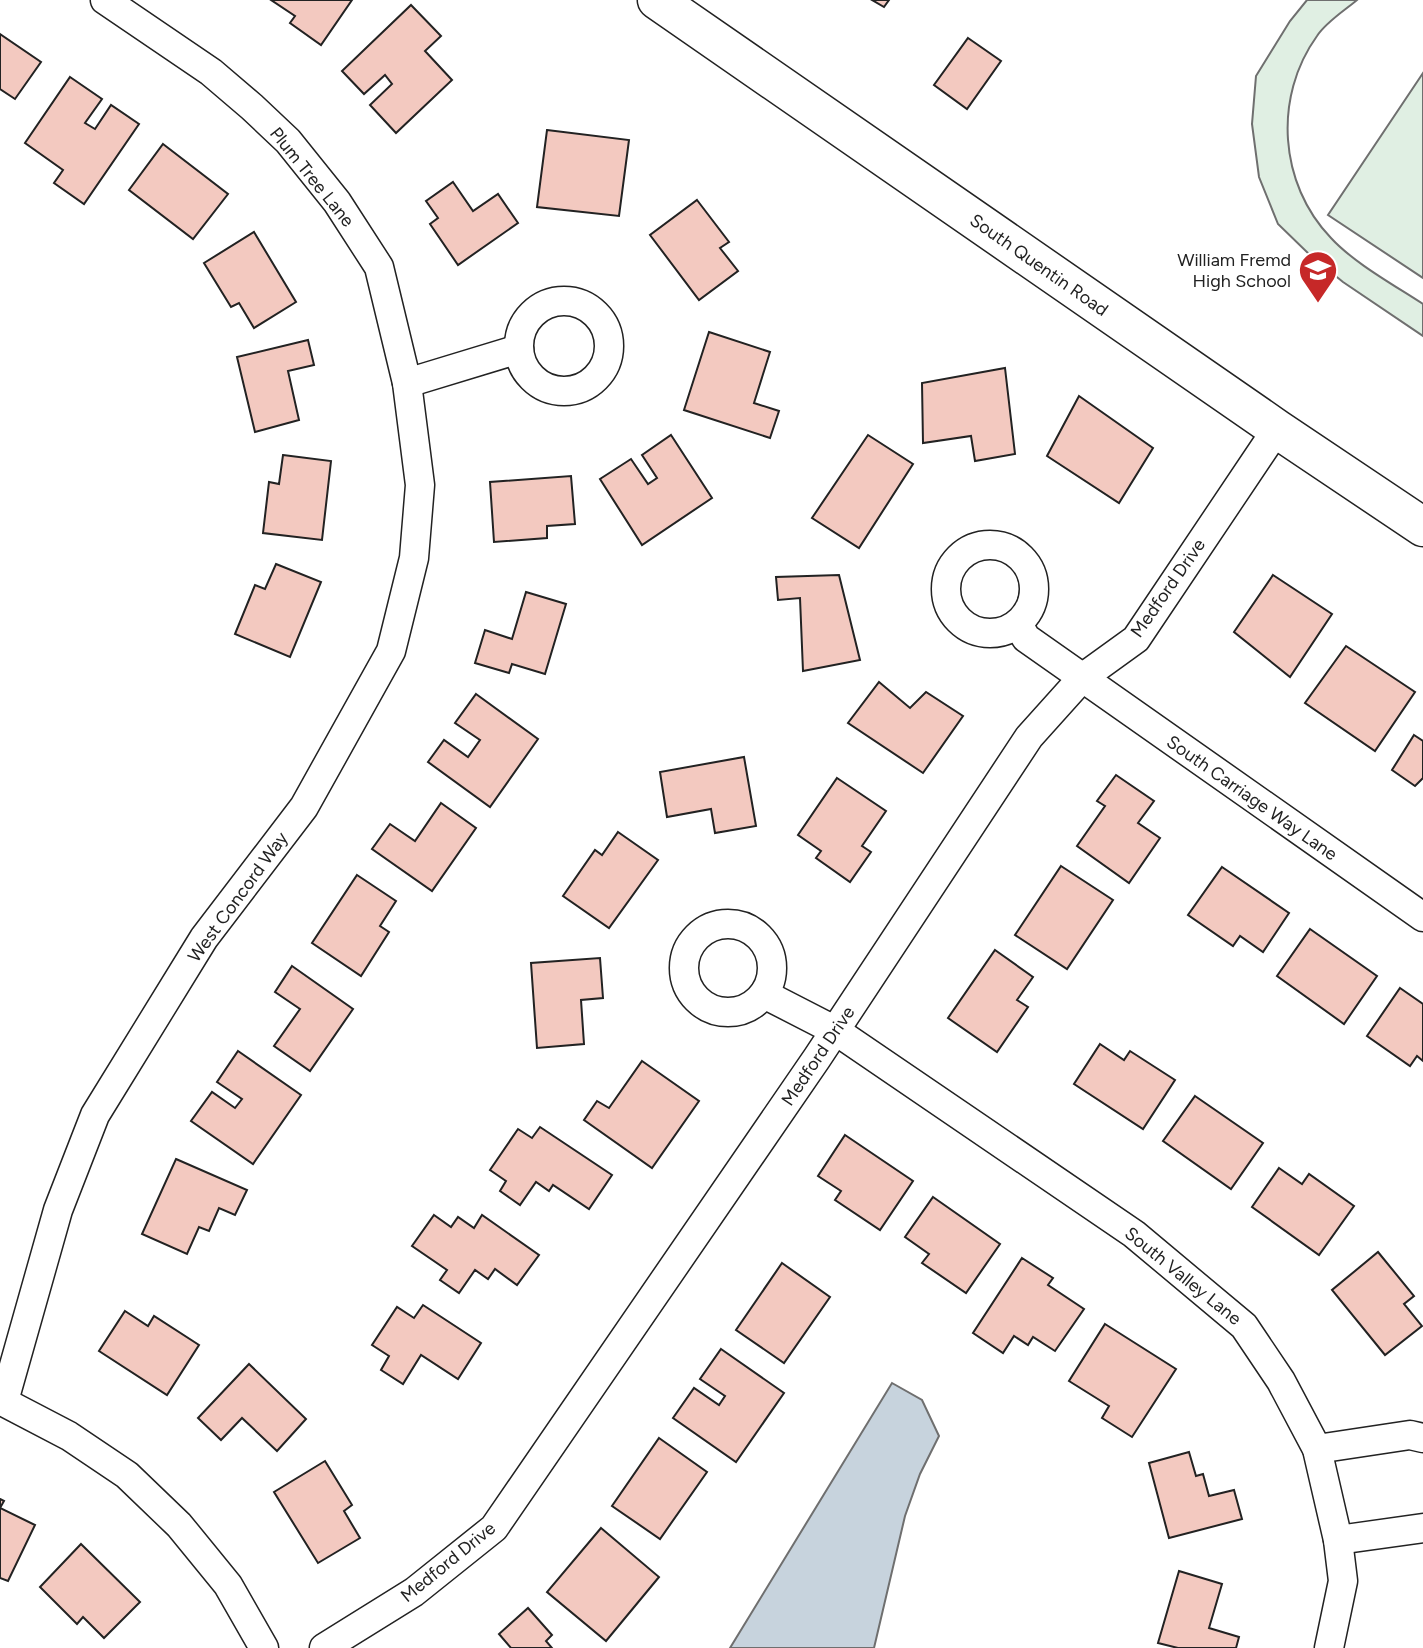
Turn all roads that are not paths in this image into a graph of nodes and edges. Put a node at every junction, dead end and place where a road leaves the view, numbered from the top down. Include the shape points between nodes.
1 (105, 0) edge
2 (657, 0) edge
3 (519, 349) dead end
4 (407, 383) junction
5 (1277, 429) junction
6 (1423, 527) edge
7 (1018, 624) dead end
8 (1082, 678) junction
9 (1423, 917) edge
10 (764, 994) dead end
11 (836, 1031) junction
12 (2, 1401) edge
13 (1423, 1438) edge
14 (1317, 1449) junction
15 (1423, 1528) edge
16 (1338, 1540) junction
17 (264, 1648) edge
18 (324, 1648) edge
19 (1329, 1648) edge

1 - 4 street, Plum Tree Lane via 211,72 252,107 288,141 337,202 379,267
2 - 5 main road, South Quentin Road
3 - 4 street
4 - 12 street, West Concord Way via 420,485 414,558 391,651 304,807 204,938 95,1115 58,1210
5 - 6 main road, South Quentin Road
5 - 8 street, Medford Drive via 1136,639
7 - 8 street, South Carriage Way Lane via 1026,638
8 - 9 street, South Carriage Way Lane
8 - 11 street, Medford Drive via 1029,737
10 - 11 street, South Valley Lane
11 - 14 street, South Valley Lane via 1134,1234 1244,1325
11 - 18 street, Medford Drive via 494,1528 414,1592
12 - 17 street via 69,1436 127,1475 179,1525 228,1585
13 - 14 street via 1410,1435
14 - 16 street, South Valley Lane
15 - 16 street
16 - 19 street, South Valley Lane via 1343,1581

